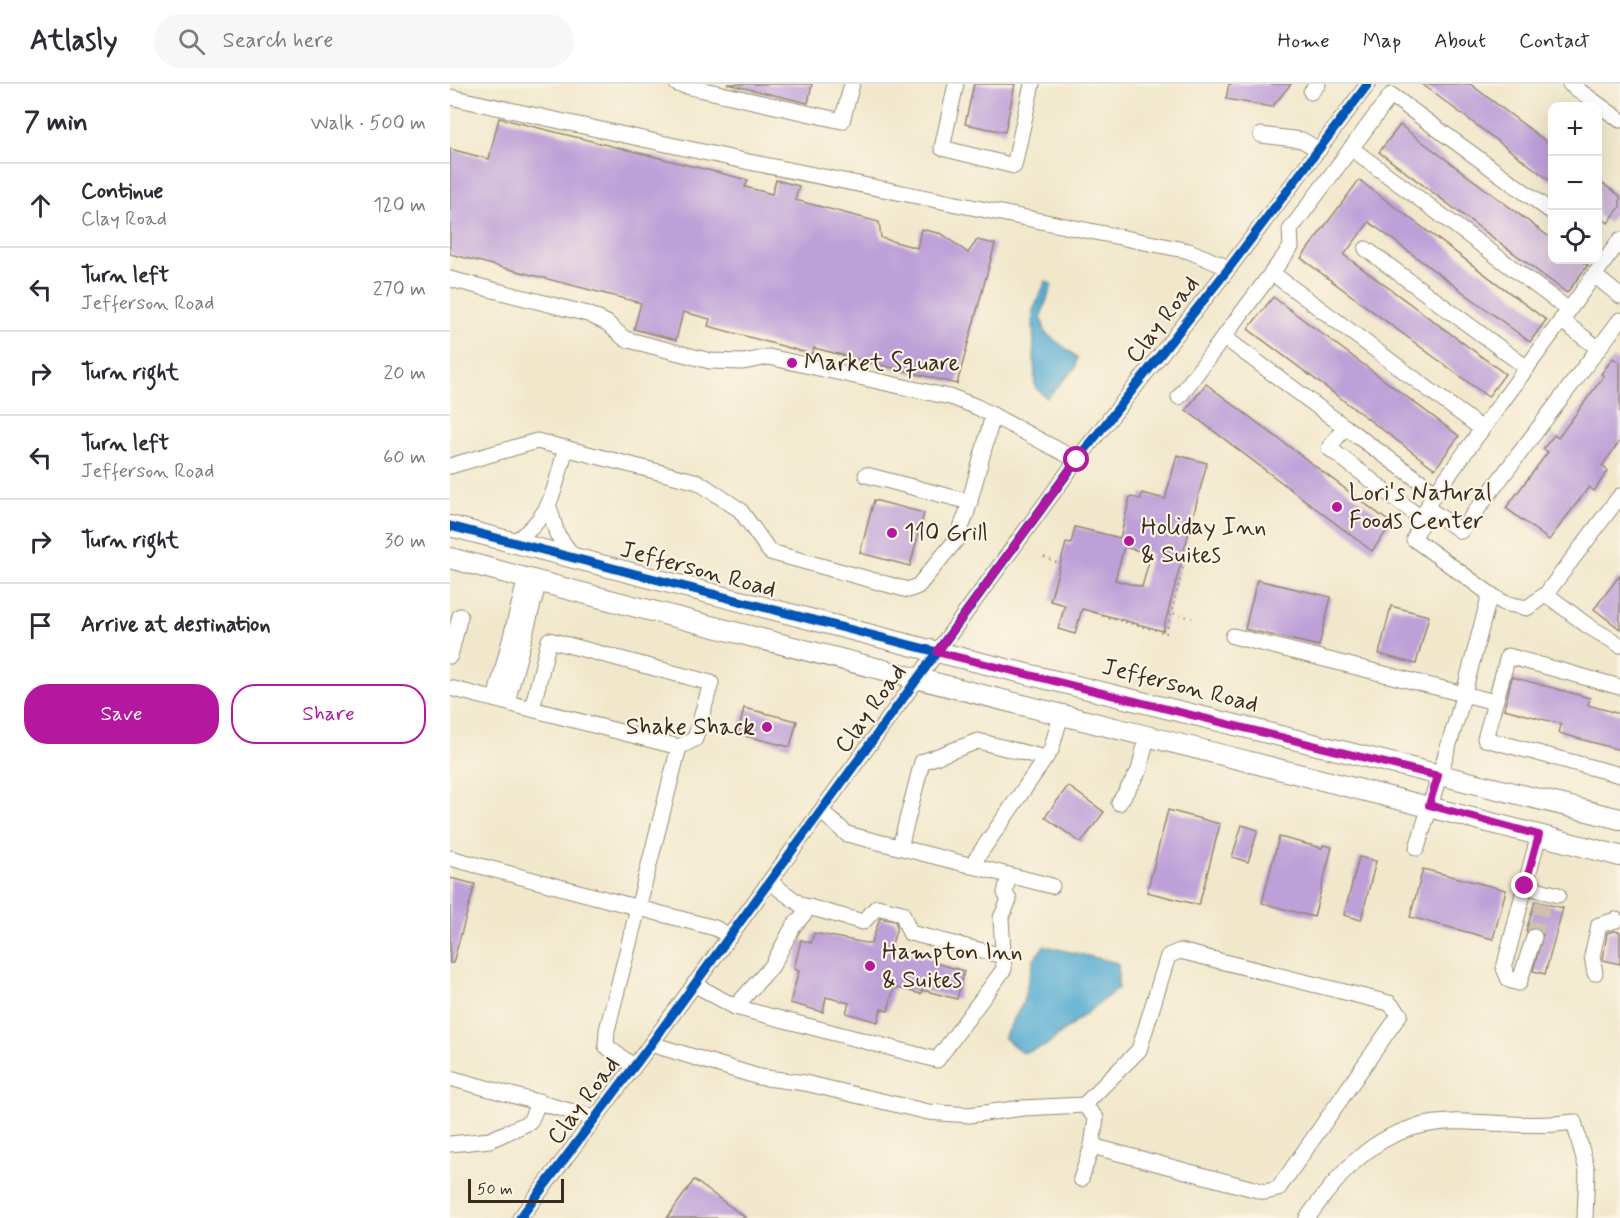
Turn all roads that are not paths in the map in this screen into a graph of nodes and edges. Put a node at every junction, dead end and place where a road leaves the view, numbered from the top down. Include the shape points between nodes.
1 (677, 84) edge
2 (852, 84) edge
3 (956, 84) edge
4 (1032, 84) edge
5 (1368, 84) edge
6 (1577, 86) edge
7 (450, 97) edge
8 (1620, 120) edge
9 (1261, 135) dead end
10 (1351, 148) junction
11 (1319, 150) junction
12 (1549, 210) edge
13 (1620, 240) edge
14 (1366, 249) dead end
15 (1604, 249) edge
16 (1229, 268) junction
17 (1272, 273) junction
18 (1594, 275) junction
19 (450, 279) edge
20 (1620, 296) edge
21 (1565, 315) junction
22 (1620, 320) edge
23 (1225, 338) junction
24 (1599, 349) junction
25 (1527, 368) junction
26 (1179, 397) dead end
27 (993, 415) junction
28 (1345, 427) junction
29 (1482, 429) junction
30 (566, 448) junction
31 (1077, 460) junction
32 (450, 466) edge
33 (866, 475) dead end
34 (1435, 492) junction
35 (1620, 496) edge
36 (970, 502) junction
37 (549, 507) junction
38 (1425, 513) junction
39 (450, 526) edge
40 (514, 542) junction
41 (450, 558) edge
42 (574, 558) junction
43 (532, 580) junction
44 (1490, 594) junction
45 (1546, 594) junction
46 (460, 616) dead end
47 (1233, 636) dead end
48 (1620, 645) edge
49 (937, 652) junction
50 (450, 656) edge
51 (916, 680) junction
52 (450, 687) edge
53 (1620, 687) edge
54 (1464, 695) junction
55 (501, 701) junction
56 (1495, 702) junction
57 (532, 709) junction
58 (1061, 715) junction
59 (1147, 736) junction
60 (679, 747) junction
61 (1045, 758) junction
62 (1620, 775) edge
63 (1438, 776) junction
64 (1119, 802) dead end
65 (1429, 805) junction
66 (822, 812) junction
67 (1620, 819) edge
68 (1539, 835) junction
69 (900, 848) junction
70 (1417, 848) dead end
71 (1620, 856) edge
72 (450, 858) edge
73 (971, 866) junction
74 (1015, 877) junction
75 (770, 882) junction
76 (1052, 886) dead end
77 (1525, 886) junction
78 (1549, 897) dead end
79 (810, 907) junction
80 (639, 908) junction
81 (1619, 915) edge
82 (730, 936) junction
83 (1534, 937) tunnel mouth
84 (1003, 956) junction
85 (1595, 973) dead end
86 (694, 984) junction
87 (735, 1007) junction
88 (651, 1044) junction
89 (633, 1066) junction
90 (450, 1078) edge
91 (539, 1101) junction
92 (1084, 1105) junction
93 (595, 1118) junction
94 (450, 1144) edge
95 (1092, 1146) junction
96 (1081, 1179) dead end
97 (520, 1218) edge
98 (1307, 1218) edge
99 (1585, 1218) edge

1 - 2 street via 842,121
3 - 4 street via 942,148 1014,166
5 - 11 street, Clay Road
6 - 8 street
7 - 16 street via 737,160 1189,251
9 - 11 street via 1302,140
10 - 12 street via 1391,95
10 - 17 street via 1290,230 1291,247
10 - 21 street
11 - 16 street, Clay Road
13 - 15 street
14 - 25 street
15 - 18 street
16 - 31 street, Clay Road
17 - 23 street
17 - 29 street
18 - 20 street
18 - 21 street
19 - 27 street via 588,314 607,323 625,339 698,358 743,362 769,357 954,398
21 - 24 street
21 - 25 street
22 - 24 street
23 - 26 street
23 - 28 street
24 - 38 street via 1461,531
25 - 29 street
27 - 31 street
27 - 36 street
28 - 34 street
28 - 38 street via 1329,448
29 - 34 street
30 - 32 street via 537,441
30 - 36 street via 698,482 740,510 770,552 908,590 918,586 956,540
30 - 37 street
31 - 49 street, Clay Road
33 - 36 street
34 - 38 street
35 - 45 street
37 - 40 street via 530,531
37 - 42 street via 558,534
38 - 44 street via 1414,539
39 - 40 main road, Jefferson Road
40 - 42 main road, Jefferson Road
41 - 43 main road
42 - 49 main road, Jefferson Road
43 - 51 main road
43 - 55 street
44 - 45 street via 1504,603 1527,608
44 - 54 street
45 - 48 street
46 - 50 street
47 - 54 street
49 - 51 street, Clay Road
49 - 63 main road, Jefferson Road
51 - 58 main road
51 - 66 street, Clay Road
52 - 55 street
53 - 56 street via 1508,656
54 - 56 street
54 - 63 street
55 - 57 street
56 - 62 street via 1485,739
57 - 60 street
57 - 60 street via 549,640 711,683 695,739
58 - 59 main road
58 - 61 street via 1052,750
59 - 64 street via 1139,771
59 - 65 main road
60 - 80 street
61 - 69 street via 978,741 922,762
61 - 73 street
63 - 65 street
63 - 67 main road, Jefferson Road
65 - 68 main road
65 - 70 street
66 - 69 street via 847,834
66 - 75 street, Clay Road
68 - 71 main road
68 - 77 street
69 - 73 street
72 - 80 street
73 - 74 street
74 - 76 street
74 - 84 street via 1005,893 1009,900 1001,918
75 - 79 street via 801,905
75 - 82 street, Clay Road
77 - 78 street
77 - 83 street via 1504,968 1509,980 1519,983
79 - 84 street via 863,922 877,907 902,914 910,933
79 - 87 street via 793,927 772,966
80 - 82 street via 719,929
80 - 89 street via 606,1046
81 - 85 street via 1599,925 1592,956
82 - 86 street, Clay Road
84 - 87 street via 1004,969 999,977 937,1060
86 - 87 street
86 - 88 street, Clay Road
88 - 89 street, Clay Road
88 - 92 street via 759,1077 805,1083 928,1112 969,1115
89 - 93 street, Clay Road
90 - 91 street
91 - 93 street
91 - 94 street via 530,1122 490,1140
92 - 95 street via 1096,1118
92 - 95 street via 1139,1050 1168,956 1180,951 1389,1003 1400,1014 1278,1190 1265,1192
93 - 97 street, Clay Road
95 - 96 street
98 - 99 street via 1346,1168 1367,1150 1414,1127 1440,1122 1574,1122 1587,1170

